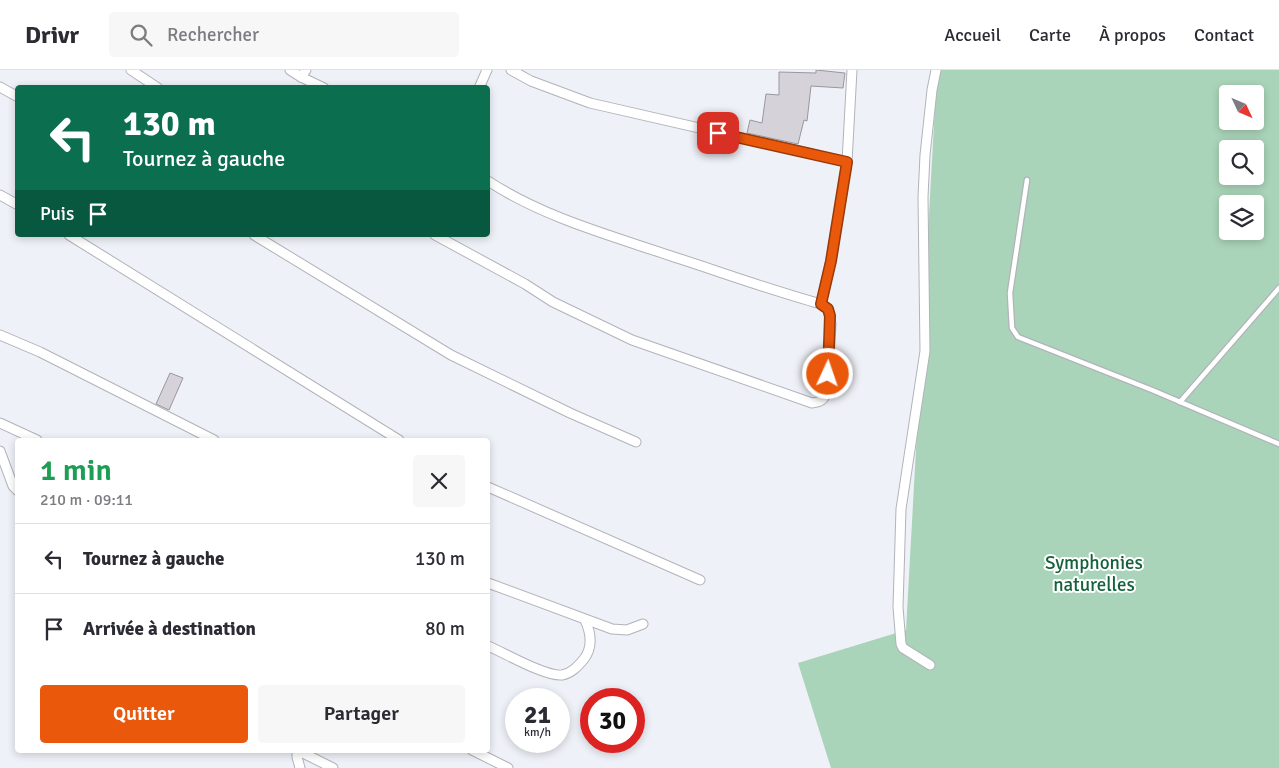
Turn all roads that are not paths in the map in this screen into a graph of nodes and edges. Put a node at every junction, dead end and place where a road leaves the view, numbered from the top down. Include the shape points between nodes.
1 (131, 70) edge
2 (290, 70) edge
3 (487, 70) edge
4 (511, 70) edge
5 (852, 70) edge
6 (936, 70) edge
7 (303, 73) edge
8 (154, 85) edge
9 (320, 85) edge
10 (481, 85) edge
11 (0, 87) edge
12 (15, 95) edge
13 (847, 162) junction
14 (1027, 180) dead end
15 (490, 181) edge
16 (0, 195) edge
17 (15, 203) edge
18 (72, 237) edge
19 (257, 237) edge
20 (439, 237) edge
21 (1279, 288) edge
22 (821, 304) junction
23 (0, 335) edge
24 (1180, 402) junction
25 (0, 423) edge
26 (32, 438) edge
27 (210, 438) edge
28 (396, 438) edge
29 (636, 442) dead end
30 (1279, 444) edge
31 (0, 451) edge
32 (15, 488) edge
33 (490, 488) edge
34 (700, 580) dead end
35 (490, 584) edge
36 (585, 620) junction
37 (643, 624) dead end
38 (490, 647) edge
39 (930, 665) dead end
40 (297, 753) edge
41 (303, 753) edge
42 (478, 753) edge
43 (300, 768) edge
44 (333, 768) edge
45 (508, 768) edge

1 - 8 street
2 - 7 street
3 - 10 street
4 - 13 street via 590,103
5 - 13 street
6 - 39 street via 923,197 925,351 900,508 898,607 901,644
7 - 9 street
11 - 12 street
13 - 22 street
14 - 24 lane via 1010,293 1012,328 1018,337
15 - 22 street via 541,209 589,228
16 - 17 street
18 - 28 street
19 - 29 street via 451,355
20 - 22 street via 553,302 632,340 812,403 820,402 827,391 830,316 828,309
21 - 24 lane
23 - 27 street
24 - 30 lane
25 - 26 street
31 - 32 street
33 - 34 street
35 - 36 street
36 - 37 street via 612,629 627,630
36 - 38 street via 590,630 588,654 572,671 563,674 551,674
40 - 43 street
41 - 44 street
42 - 45 street

